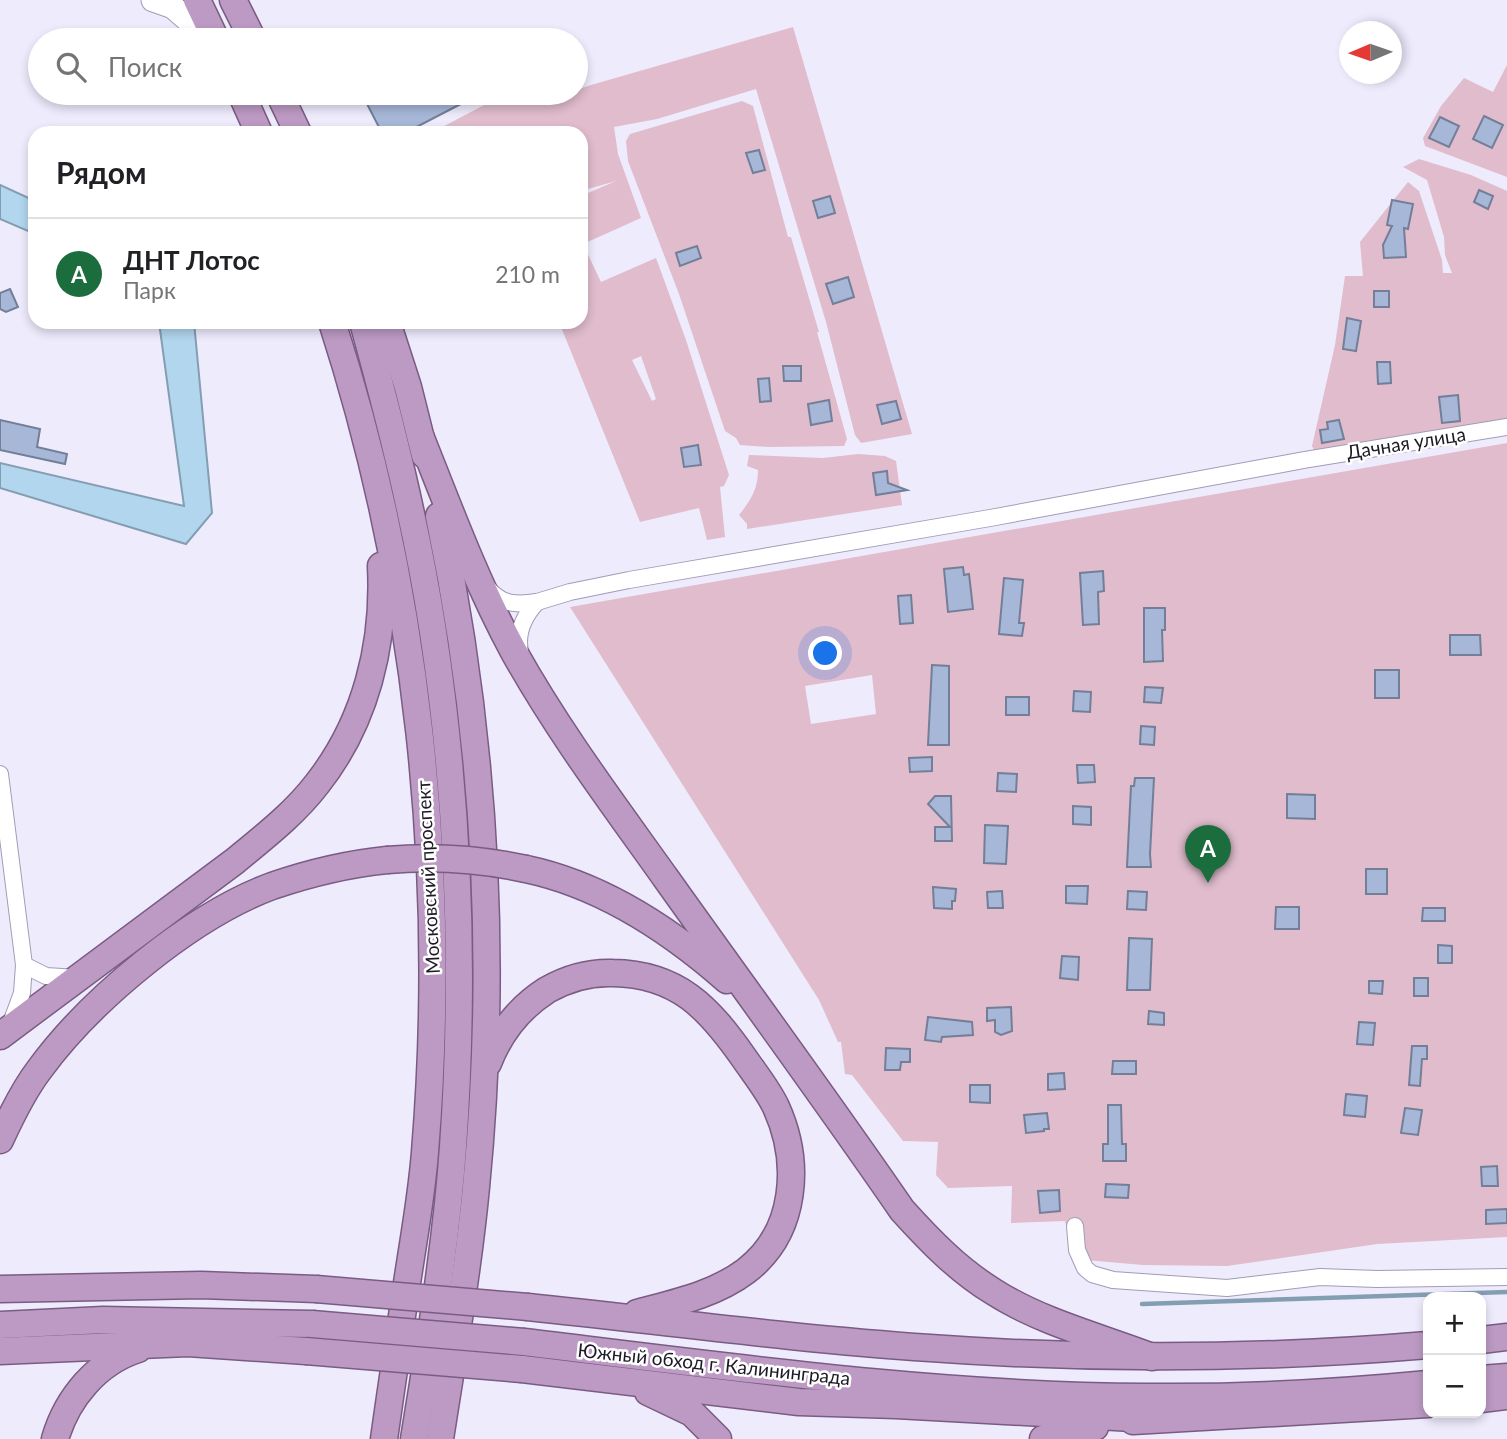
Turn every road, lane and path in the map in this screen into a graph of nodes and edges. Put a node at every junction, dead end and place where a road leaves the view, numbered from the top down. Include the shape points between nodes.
1 (153, 0) edge
2 (197, 0) edge
3 (233, 0) edge
4 (199, 28) edge
5 (209, 28) edge
6 (247, 28) edge
7 (246, 105) edge
8 (285, 105) edge
9 (256, 126) edge
10 (296, 126) edge
11 (334, 329) edge
12 (365, 329) edge
13 (389, 329) edge
14 (1507, 428) edge
15 (421, 438) junction
16 (374, 474) junction
17 (472, 567) junction
18 (537, 602) junction
19 (526, 671) junction
20 (0, 774) edge
21 (7, 901) edge
22 (24, 965) junction
23 (78, 978) junction
24 (759, 1009) junction
25 (4, 1032) edge
26 (483, 1077) junction
27 (0, 1140) edge
28 (1075, 1226) dead end
29 (1507, 1276) edge
30 (0, 1289) edge
31 (622, 1317) junction
32 (0, 1325) edge
33 (1507, 1337) edge
34 (1486, 1339) edge
35 (18, 1341) edge
36 (188, 1343) junction
37 (1423, 1345) edge
38 (1152, 1357) junction
39 (1507, 1377) edge
40 (1486, 1379) edge
41 (621, 1381) junction
42 (1423, 1384) edge
43 (1507, 1396) edge
44 (1486, 1398) edge
45 (1423, 1404) edge
46 (1151, 1419) junction
47 (55, 1439) edge
48 (384, 1439) edge
49 (414, 1439) edge
50 (440, 1439) edge
51 (718, 1439) edge
52 (1043, 1439) edge

1 - 4 main road via 173,7
2 - 5 highway
3 - 6 highway
7 - 9 highway
8 - 10 highway
11 - 16 highway, Московский проспект
12 - 49 highway, Московский проспект via 407,496 433,631 450,768 458,908 453,1149
13 - 15 highway
14 - 18 street, Дачная улица via 629,580
15 - 17 highway
15 - 26 highway via 453,588 475,752 485,910
16 - 23 highway via 381,572 379,639 362,703 335,758 272,832
16 - 48 highway, Московский проспект via 418,720 432,964 425,1156
17 - 18 street, Дачная улица via 502,601 518,605
17 - 19 highway
18 - 19 street via 524,616 520,633
19 - 24 highway
20 - 21 street
21 - 22 street
22 - 23 street via 46,975
22 - 25 street via 22,993
23 - 25 highway
24 - 27 highway, bridge via 678,940 609,898 578,885 504,864 452,859 341,866 270,887 237,904 177,940 118,985 38,1071
24 - 38 highway via 902,1210 961,1269 1039,1315
26 - 31 highway via 507,1026 539,995 574,977 625,973 659,979 696,1001 729,1037 775,1105 785,1130 792,1191 774,1239 747,1270 729,1282 690,1299
26 - 50 highway via 468,1255
28 - 29 street via 1077,1250 1085,1268 1113,1280 1227,1288 1320,1277
30 - 31 highway, Южный обход г. Калининграда, bridge via 201,1285 316,1289
31 - 38 highway, Южный обход г. Калининграда via 930,1348
32 - 35 highway, Южный обход г. Калининграда
33 - 34 highway
35 - 36 highway
35 - 42 highway, Южный обход г. Калининграда, bridge via 103,1320 312,1324 524,1342 882,1383 1022,1393 1238,1396
36 - 41 highway, bridge
36 - 47 highway via 142,1347 96,1373 75,1397
37 - 38 highway, Южный обход г. Калининграда
39 - 40 highway
41 - 46 highway via 799,1402
41 - 51 highway via 692,1413
43 - 44 highway
45 - 46 highway
46 - 52 highway

